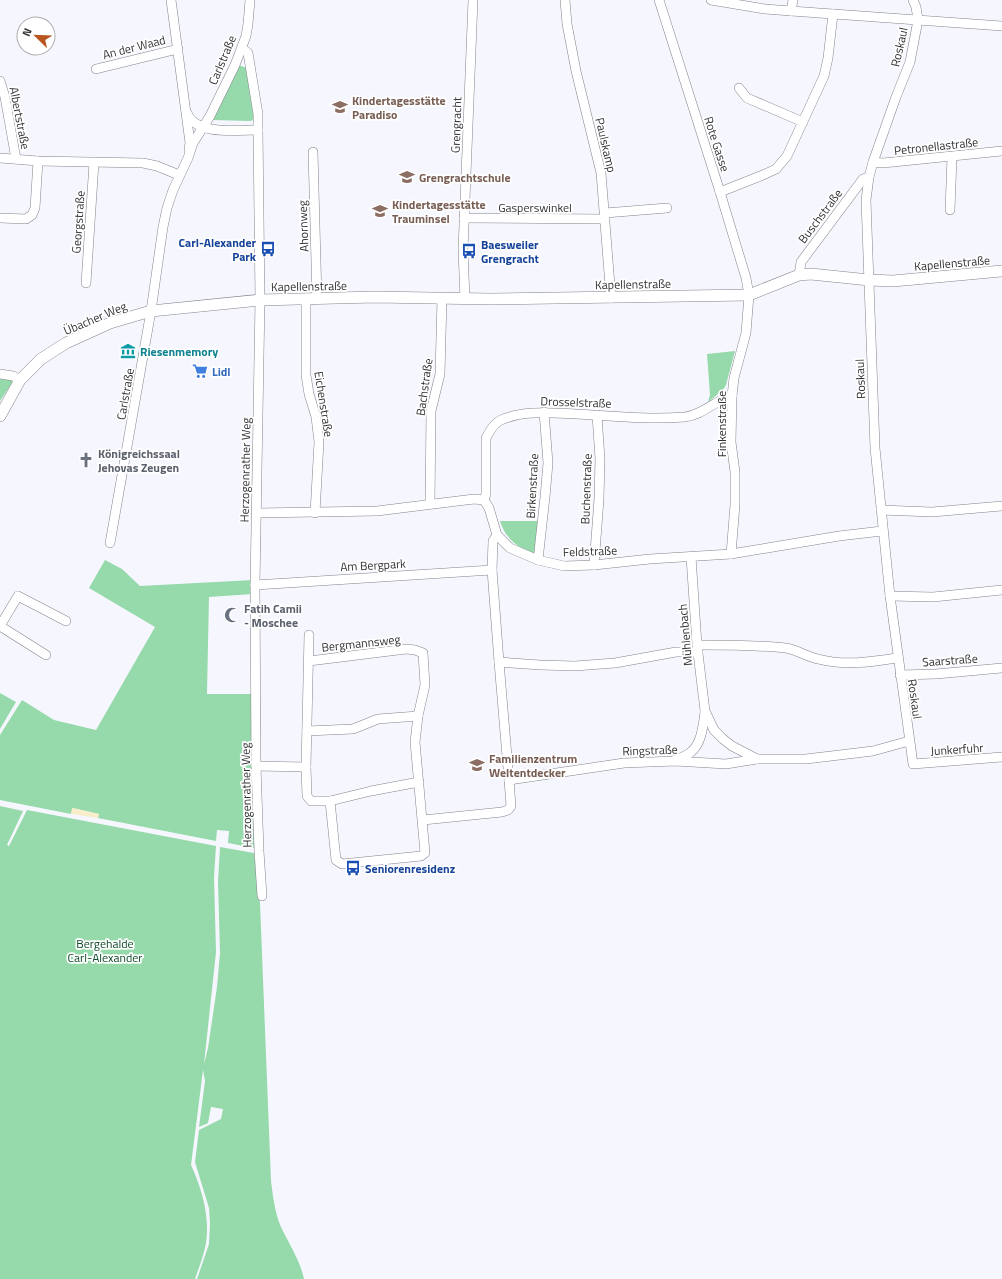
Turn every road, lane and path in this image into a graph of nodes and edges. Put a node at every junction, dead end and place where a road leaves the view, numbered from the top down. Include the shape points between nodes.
1 (172, 0) edge
2 (250, 0) edge
3 (473, 0) edge
4 (565, 0) edge
5 (659, 0) edge
6 (710, 0) edge
7 (793, 0) edge
8 (913, 0) edge
9 (791, 11) junction
10 (833, 14) junction
11 (918, 20) junction
12 (1002, 26) edge
13 (242, 48) junction
14 (178, 49) junction
15 (96, 69) dead end
16 (0, 81) edge
17 (740, 88) dead end
18 (185, 107) junction
19 (803, 122) junction
20 (203, 126) junction
21 (214, 130) junction
22 (258, 130) junction
23 (1002, 150) edge
24 (313, 152) dead end
25 (952, 157) junction
26 (0, 158) edge
27 (188, 158) junction
28 (16, 159) junction
29 (38, 161) junction
30 (873, 162) junction
31 (94, 163) junction
32 (180, 175) junction
33 (869, 177) junction
34 (720, 192) junction
35 (667, 208) dead end
36 (950, 210) dead end
37 (605, 216) junction
38 (0, 218) edge
39 (464, 218) junction
40 (1002, 271) edge
41 (799, 276) junction
42 (869, 280) junction
43 (86, 283) dead end
44 (749, 295) junction
45 (442, 298) junction
46 (465, 298) junction
47 (611, 298) junction
48 (312, 299) junction
49 (260, 300) junction
50 (151, 311) junction
51 (0, 374) edge
52 (20, 380) junction
53 (732, 396) junction
54 (544, 412) junction
55 (597, 415) junction
56 (0, 416) edge
57 (484, 500) junction
58 (430, 504) junction
59 (1002, 506) edge
60 (881, 510) junction
61 (257, 513) junction
62 (315, 513) junction
63 (882, 531) junction
64 (498, 535) junction
65 (110, 543) dead end
66 (731, 554) junction
67 (691, 557) junction
68 (538, 560) junction
69 (594, 565) junction
70 (492, 570) junction
71 (255, 585) junction
72 (1002, 590) edge
73 (890, 596) junction
74 (4, 609) edge
75 (66, 621) dead end
76 (309, 635) dead end
77 (698, 648) junction
78 (46, 655) dead end
79 (897, 658) junction
80 (309, 661) junction
81 (499, 662) junction
82 (1002, 668) edge
83 (900, 675) junction
84 (705, 710) junction
85 (418, 716) junction
86 (307, 732) junction
87 (909, 741) junction
88 (1002, 758) edge
89 (758, 759) junction
90 (675, 761) junction
91 (913, 764) joint
92 (256, 766) junction
93 (306, 767) junction
94 (509, 780) junction
95 (419, 782) junction
96 (330, 801) junction
97 (423, 820) junction
98 (262, 896) dead end

1 - 14 street, An der Waad
2 - 13 street, Carlstraße
3 - 39 street, Grengracht
4 - 37 street, Paulskamp via 576,71 601,173
5 - 34 street, Rote Gasse
6 - 9 street
7 - 9 street
8 - 11 street, Roskaul
9 - 10 street
10 - 11 street
10 - 19 street via 824,76
11 - 12 street
11 - 30 street, Roskaul via 910,62
13 - 20 street, Carlstraße
13 - 22 street, Herzogenrather Weg via 248,53 258,114
14 - 15 street, An der Waad
14 - 18 street, An der Waad
16 - 28 street, Albertstraße
17 - 19 street via 747,98
18 - 20 street, An der Waad via 191,120
18 - 27 street, An der Waad via 190,143
19 - 34 street via 788,156 776,169
20 - 21 street
20 - 27 street, Carlstraße
21 - 22 street
21 - 27 street, Carlstraße via 204,135
22 - 49 street, Herzogenrather Weg
23 - 25 street, Petronellastraße
24 - 48 street, Ahornweg
25 - 30 street, Petronellastraße
25 - 36 street
26 - 28 street
27 - 32 street, Carlstraße
28 - 29 street
29 - 31 street
29 - 38 street via 35,208 32,215 26,219
30 - 33 street, Roskaul
31 - 32 street via 143,163
31 - 43 street, Georgstraße
32 - 50 street, Carlstraße via 164,221
33 - 41 street, Buschstraße via 863,179 800,262
33 - 42 street, Roskaul via 866,200
34 - 44 street, Rote Gasse
35 - 37 street, Gasperswinkel
37 - 39 street, Gasperswinkel
37 - 47 street, Paulskamp
39 - 46 street, Grengracht via 462,250
40 - 42 street, Kapellenstraße via 893,281
41 - 42 street, Kapellenstraße via 823,275
41 - 44 street, Kapellenstraße
42 - 60 street, Roskaul via 873,416
44 - 47 street, Kapellenstraße
44 - 53 street, Finkenstraße via 746,333
45 - 46 street, Kapellenstraße
45 - 48 street, Kapellenstraße
45 - 58 street, Bachstraße via 440,374 431,411
46 - 47 street, Kapellenstraße
48 - 49 street, Kapellenstraße
48 - 62 street, Eichenstraße via 306,374 319,442
49 - 50 street, Übacher Weg
49 - 61 street, Herzogenrather Weg
50 - 52 street, Übacher Weg via 110,323 66,343 41,359
50 - 65 street, Carlstraße
51 - 52 street
52 - 56 street, Übacher Weg
53 - 55 street, Drosselstraße via 687,417
53 - 66 street, Finkenstraße via 735,505
54 - 55 street, Drosselstraße
54 - 57 street, Drosselstraße via 499,420 489,431 486,438
54 - 68 street, Birkenstraße via 548,463
55 - 69 street, Buchenstraße via 600,459
57 - 58 street
57 - 64 street, Feldstraße
58 - 62 street via 377,511
59 - 60 street via 932,512
60 - 63 street, Roskaul
61 - 62 street
61 - 71 street, Herzogenrather Weg
63 - 66 street, Feldstraße
63 - 73 street, Roskaul
64 - 68 street, Feldstraße via 510,548
64 - 70 street via 493,541
66 - 67 street, Feldstraße
67 - 69 street, Feldstraße
67 - 77 street, Mühlenbach
68 - 69 street, Feldstraße via 564,566
70 - 71 street, Am Bergpark
70 - 81 street
71 - 92 street, Herzogenrather Weg
72 - 73 street via 933,597
73 - 79 street, Roskaul
74 - 75 street via 18,596
74 - 78 street via 0,626
76 - 80 street, Bergmannsweg
77 - 79 street via 748,645 789,649 832,663
77 - 81 street via 615,663 575,666
77 - 84 street, Mühlenbach
79 - 83 street, Roskaul
80 - 85 street, Bergmannsweg via 406,649 423,653 426,685
80 - 86 street, Bergmannsweg
81 - 94 street
82 - 83 street, Saarstraße
83 - 87 street, Roskaul
84 - 89 street, Mühlenbach via 714,730 723,739
84 - 90 street, Mühlenbach via 699,740 692,751
85 - 86 street via 378,720 353,729
85 - 95 street, Bergmannsweg via 415,742
86 - 93 street, Bergmannsweg
87 - 89 street, Ringstraße via 873,751 806,759
87 - 91 street, Roskaul
88 - 91 street, Junkerfuhr
89 - 90 street, Ringstraße via 726,764
90 - 94 street, Ringstraße via 624,763
92 - 93 street
92 - 98 street, Herzogenrather Weg
93 - 96 street, Bergmannsweg via 307,796 311,801
94 - 97 street via 511,806 508,810
95 - 96 street, Bergmannsweg
95 - 97 street, Bergmannsweg
96 - 97 street, Bergmannsweg via 336,860 342,864 421,856 425,853

